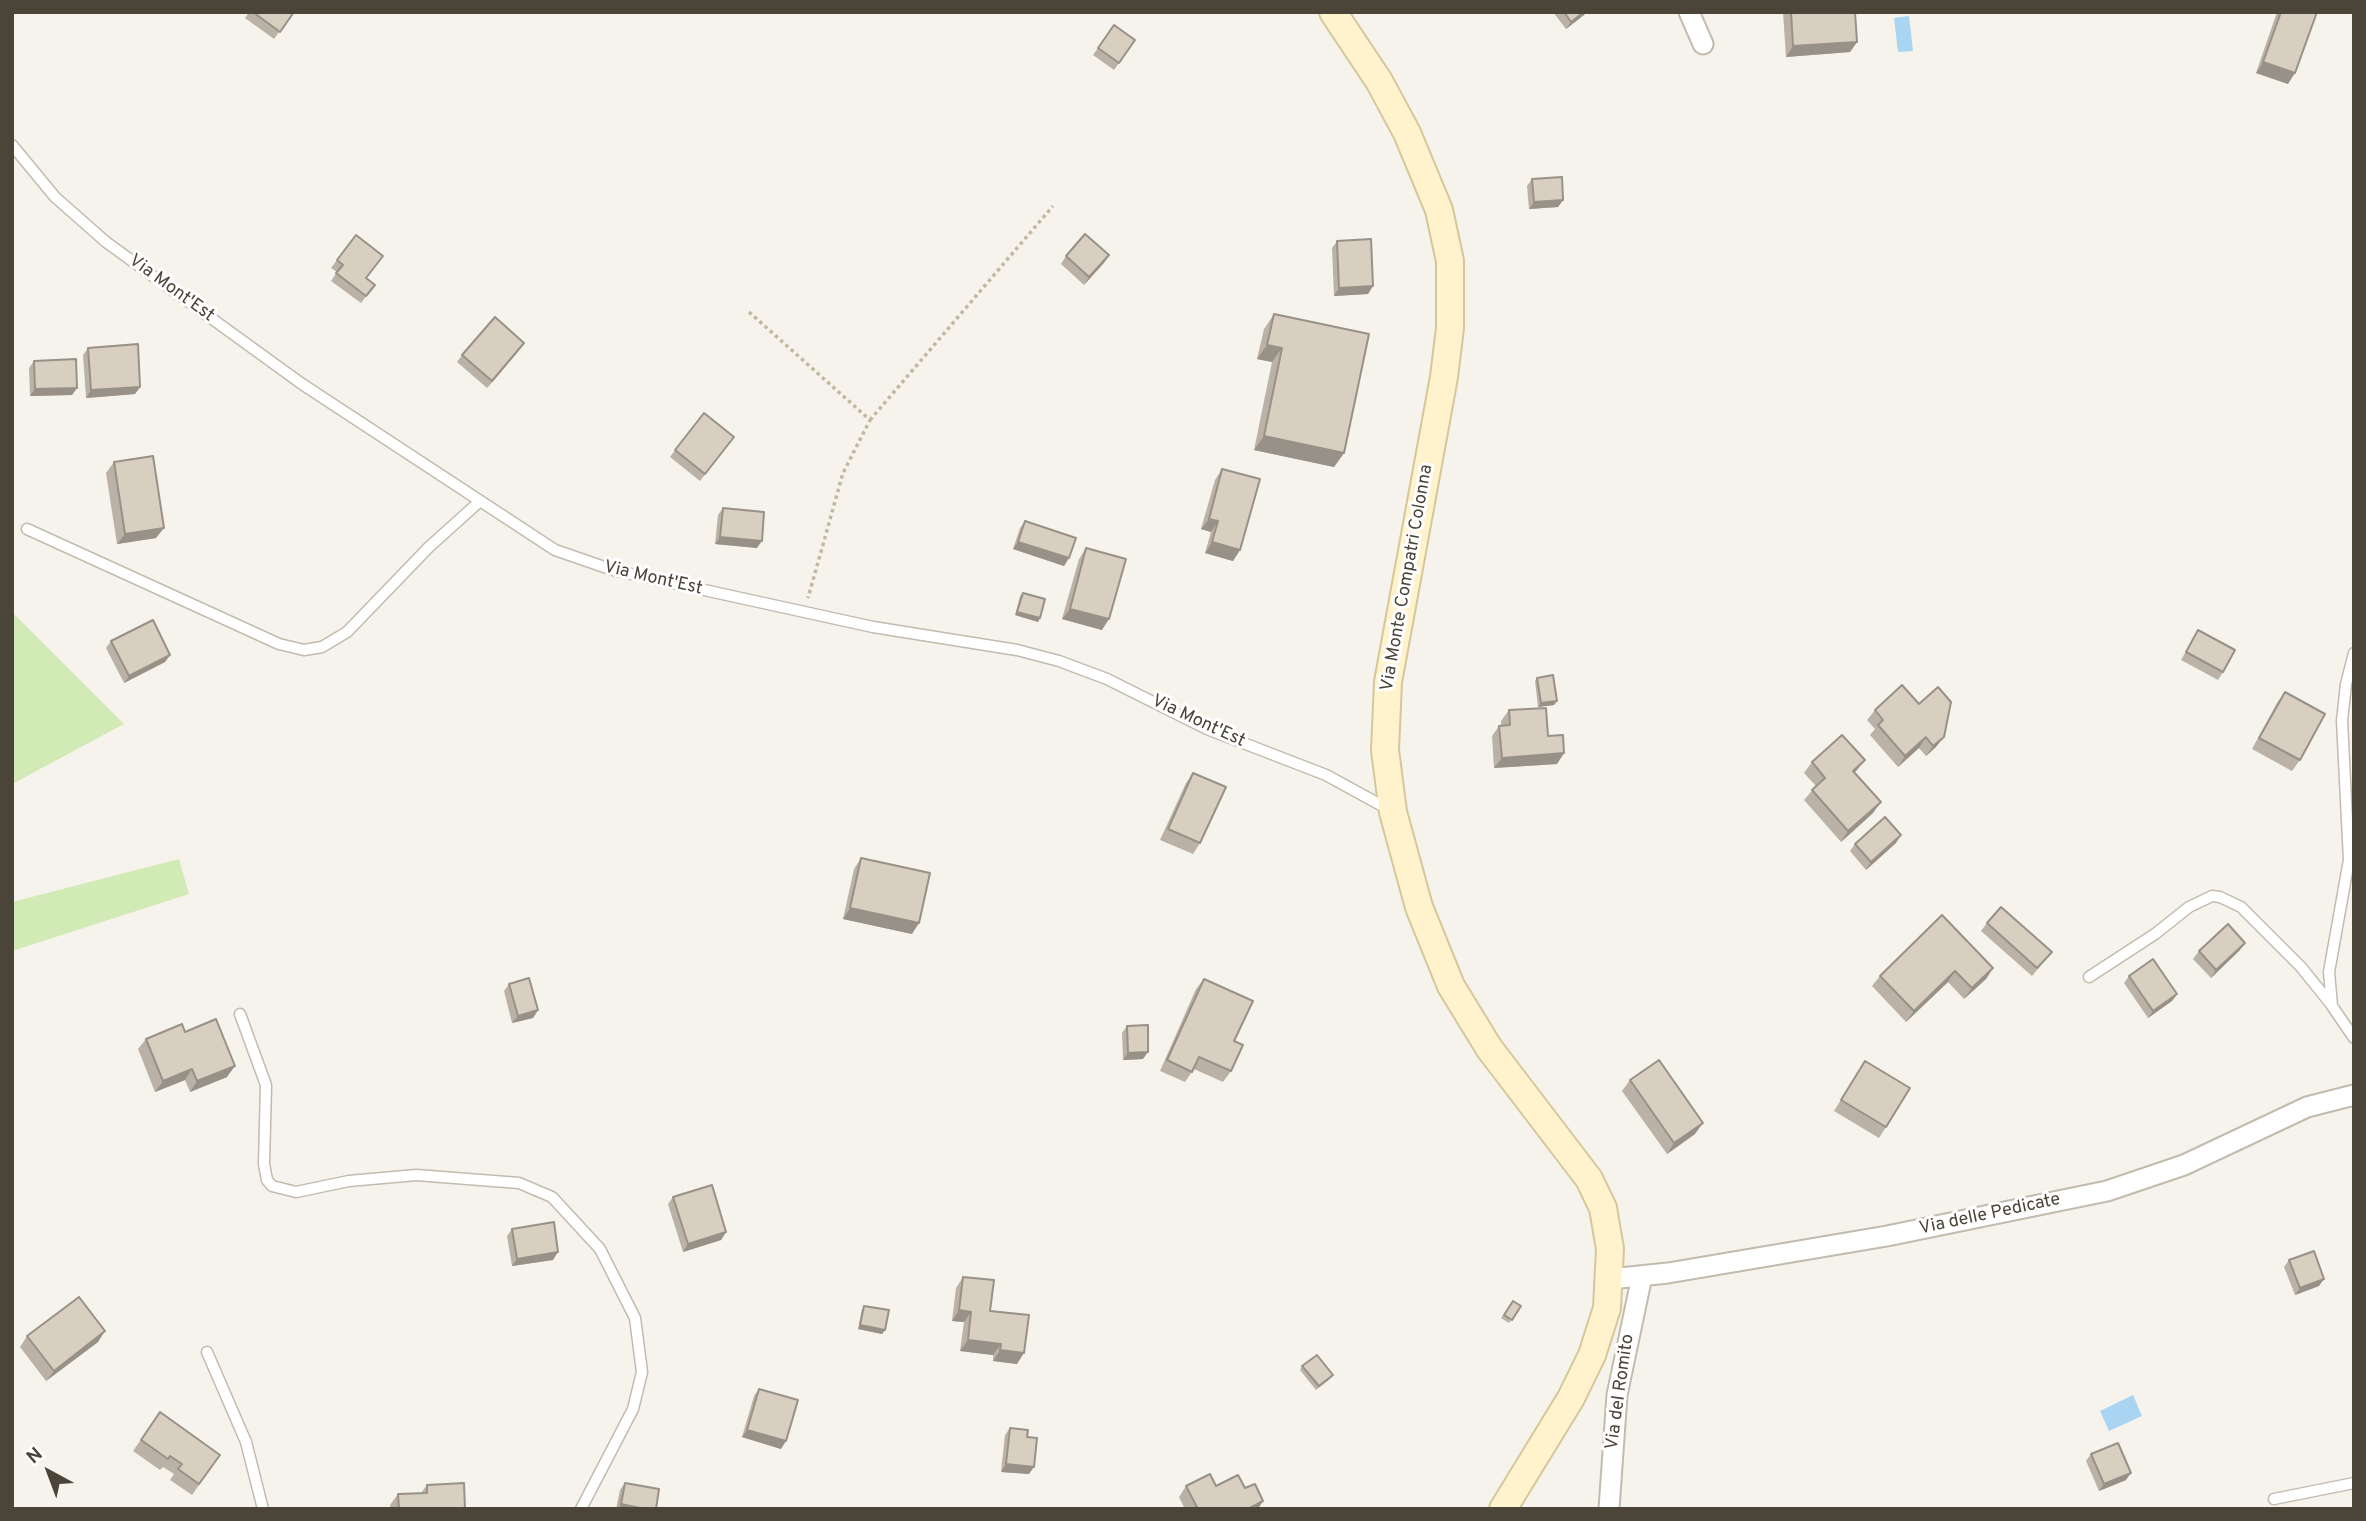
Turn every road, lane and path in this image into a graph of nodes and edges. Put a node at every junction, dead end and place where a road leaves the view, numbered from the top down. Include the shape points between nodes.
1 (1333, 12) edge
2 (1689, 12) edge
3 (1703, 44) dead end
4 (12, 145) edge
5 (1053, 206) dead end
6 (749, 312) dead end
7 (870, 420) junction
8 (480, 502) junction
9 (27, 529) dead end
10 (804, 612) junction
11 (2354, 653) edge
12 (1393, 812) junction
13 (2089, 977) dead end
14 (2332, 1006) junction
15 (240, 1014) dead end
16 (2354, 1038) edge
17 (2354, 1096) edge
18 (1642, 1276) junction
19 (1610, 1279) junction
20 (207, 1352) dead end
21 (2354, 1483) edge
22 (2274, 1499) dead end
23 (264, 1509) edge
24 (581, 1509) edge
25 (1503, 1509) edge
26 (1609, 1509) edge

1 - 12 street, Via Monte Compatri Colonna via 1407,133 1438,210 1450,261 1444,377 1388,682 1385,742
2 - 3 street
4 - 8 lane, Via Mont'Est via 55,197 100,238 302,384
5 - 7 path
6 - 7 path
7 - 10 path via 843,473
8 - 9 lane via 347,632 322,647 304,650 279,644
8 - 10 lane, Via Mont'Est via 539,542 588,564
10 - 12 lane, Via Mont'Est via 1017,650 1072,665 1207,729 1326,775
11 - 14 lane via 2342,721 2349,860 2329,962
12 - 19 street, Via Monte Compatri Colonna via 1419,907 1456,995 1496,1058 1580,1165 1600,1199 1608,1233
13 - 14 lane via 2189,907 2220,897 2241,907 2276,941
14 - 16 lane
15 - 24 lane via 266,1085 264,1164 272,1186 296,1192 416,1175 519,1183 552,1197 600,1249 635,1318 642,1372 633,1409
17 - 18 street, Via delle Pedicate via 2307,1107 2174,1170 2107,1191 1887,1236
18 - 19 street, Via delle Pedicate
18 - 26 street, Via del Romito via 1617,1395
19 - 25 street, Via Monte Compatri Colonna via 1605,1318 1586,1367
20 - 23 lane via 246,1442
21 - 22 lane

